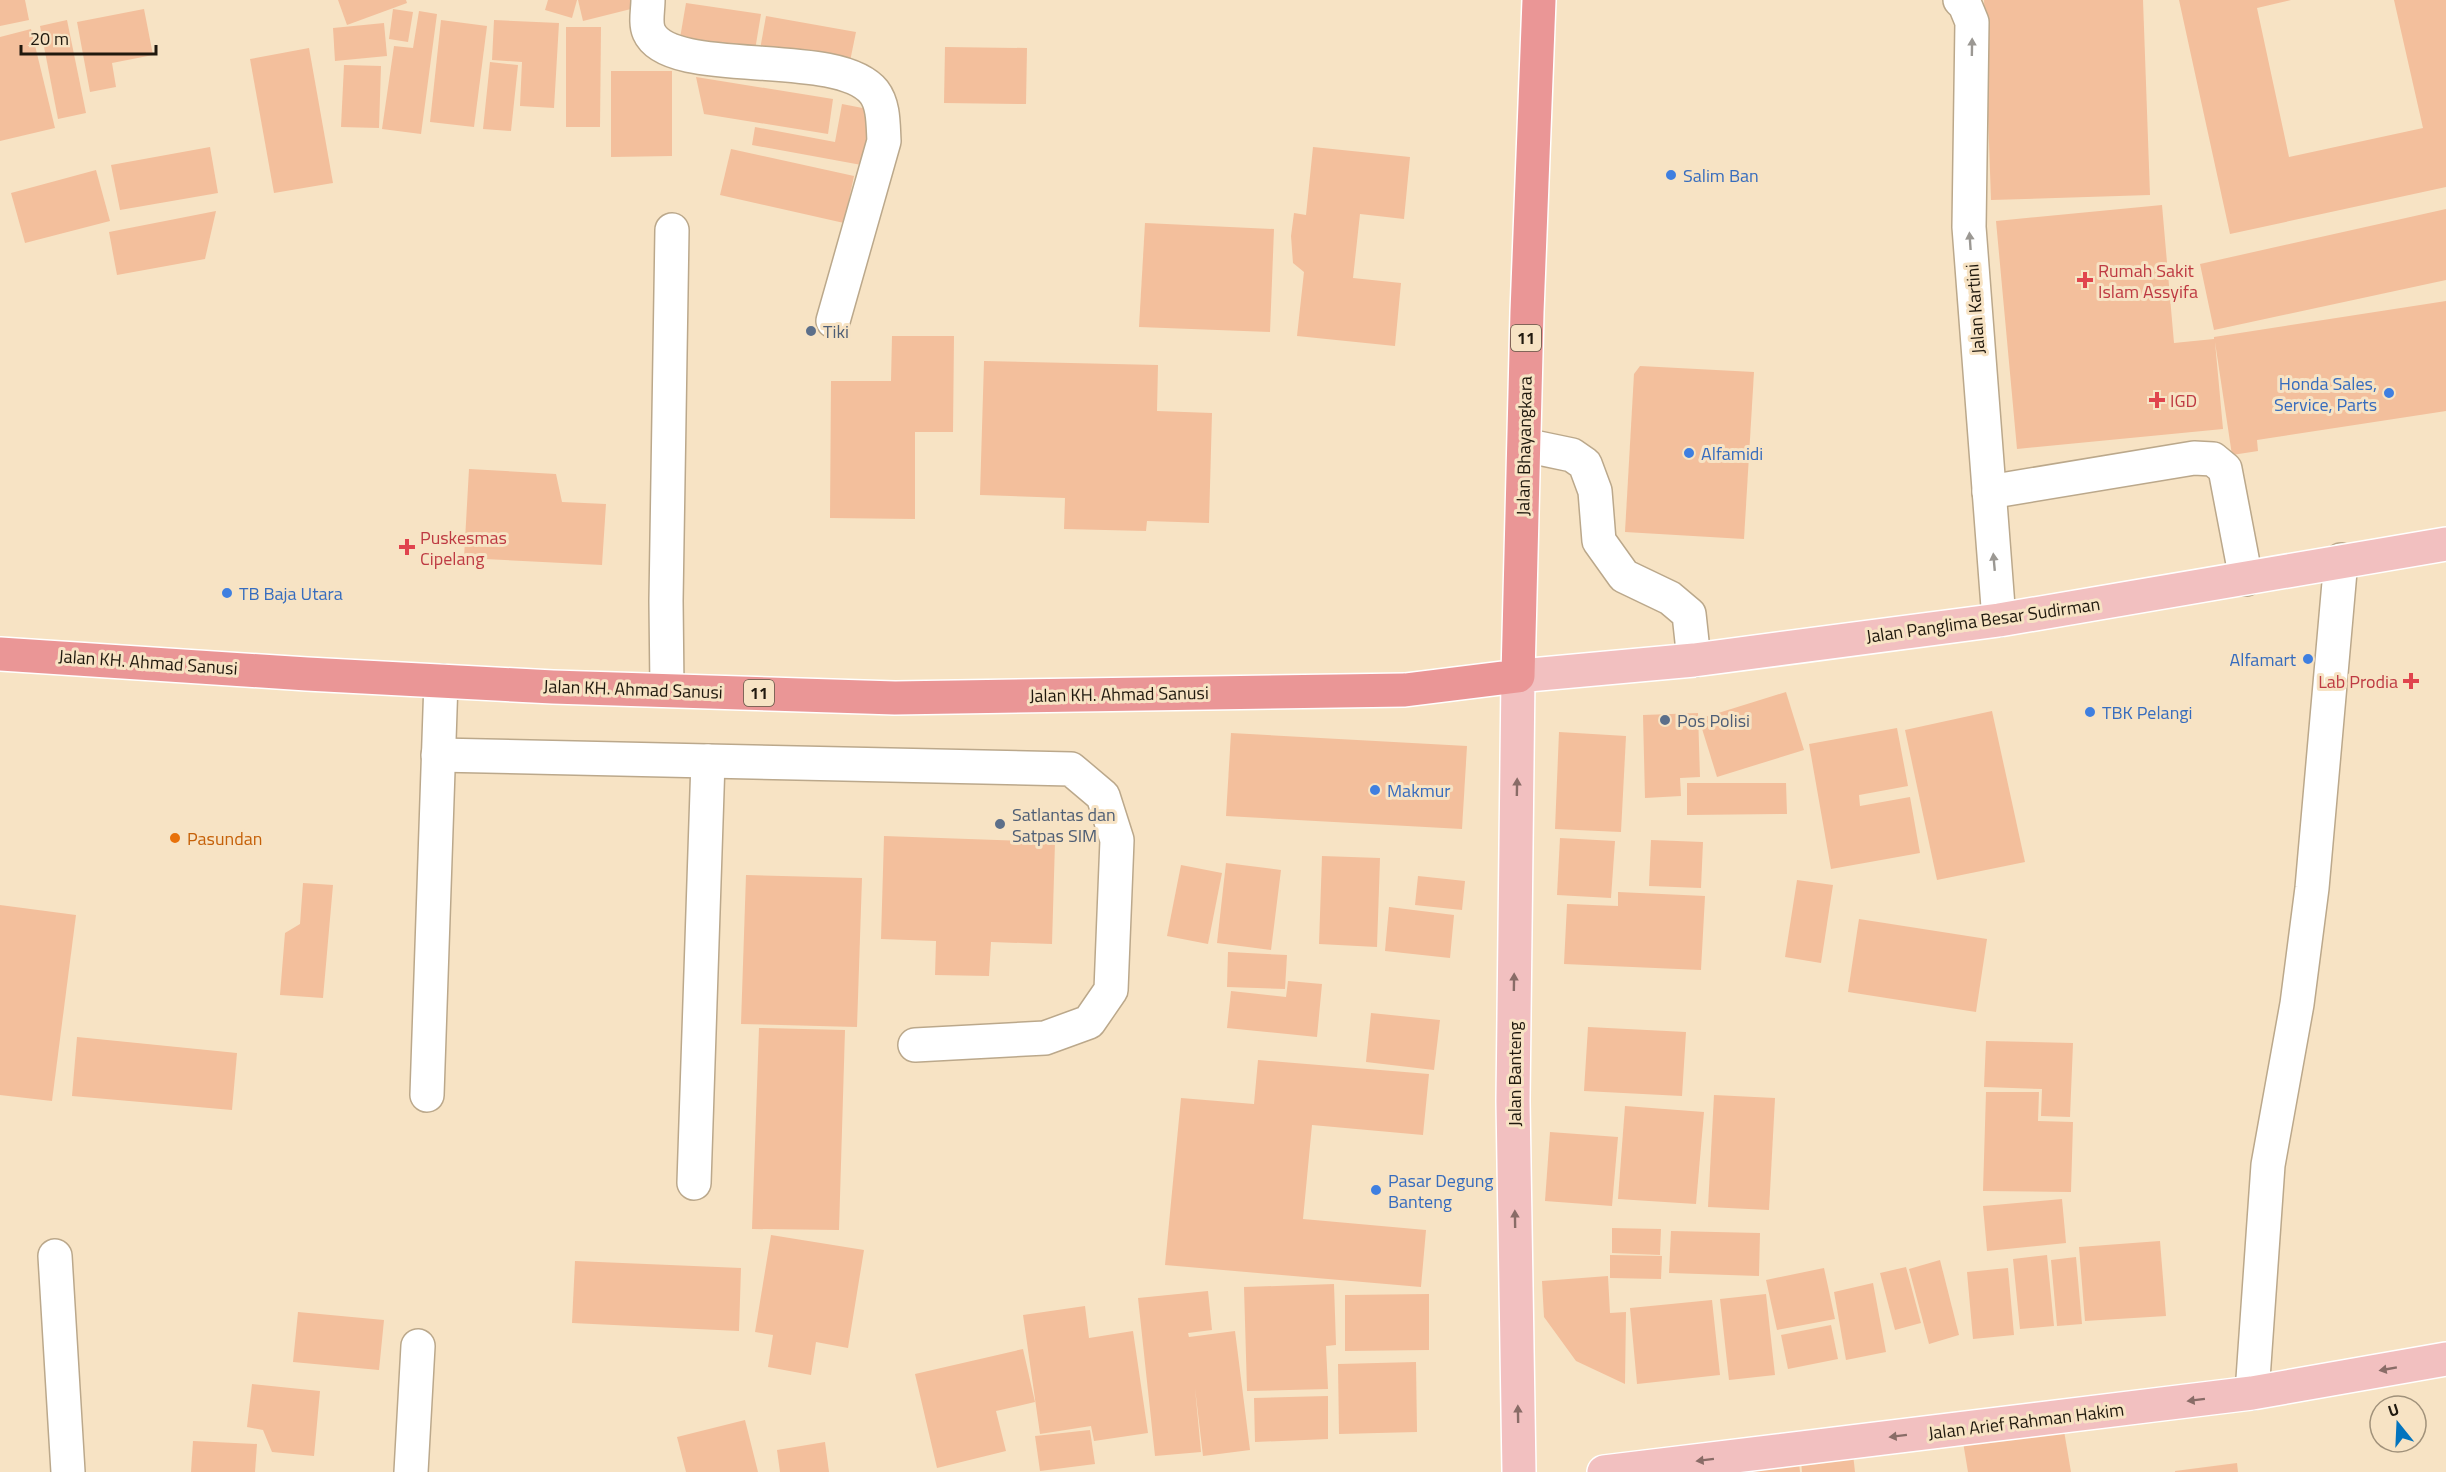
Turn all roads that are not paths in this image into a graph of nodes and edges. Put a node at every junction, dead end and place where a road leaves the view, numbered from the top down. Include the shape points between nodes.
1 (648, 0) edge
2 (1539, 0) edge
3 (1960, 0) edge
4 (672, 230) dead end
5 (833, 321) dead end
6 (1524, 445) junction
7 (1989, 492) junction
8 (2446, 544) edge
9 (2341, 560) junction
10 (2246, 579) junction
11 (1999, 620) junction
12 (0, 654) edge
13 (1694, 660) junction
14 (1518, 676) junction
15 (441, 681) junction
16 (667, 689) junction
17 (438, 756) junction
18 (708, 761) junction
19 (915, 1045) dead end
20 (427, 1095) dead end
21 (694, 1183) dead end
22 (55, 1256) dead end
23 (417, 1346) dead end
24 (2446, 1359) edge
25 (2252, 1393) junction
26 (68, 1472) edge
27 (411, 1472) edge
28 (1519, 1472) edge
29 (1604, 1472) edge

1 - 5 street via 648,30 663,48 717,59 833,71 859,78 875,93 882,112 884,141
2 - 6 highway, Jalan Bhayangkara / 11
7 -> 3 street, Jalan Kartini via 1969,227 1972,22
4 - 16 street
6 - 13 street via 1572,455 1585,464 1595,491 1599,542 1624,576 1670,598 1689,614
6 - 14 highway, Jalan Bhayangkara / 11
7 - 10 street via 2194,458 2213,459 2225,469
11 -> 7 street, Jalan Kartini
8 - 9 main road, Jalan Panglima Besar Sudirman
9 - 10 main road, Jalan Panglima Besar Sudirman
9 - 25 street via 2312,888 2297,1004 2268,1164
10 - 11 main road, Jalan Panglima Besar Sudirman
11 - 13 main road, Jalan Panglima Besar Sudirman
12 - 15 highway, Jalan KH. Ahmad Sanusi / 11
13 - 14 main road, Jalan Panglima Besar Sudirman
14 - 16 highway, Jalan KH. Ahmad Sanusi / 11 via 1405,690 919,698
28 -> 14 main road, Jalan Banteng via 1513,1101
15 - 16 highway, Jalan KH. Ahmad Sanusi / 11
15 - 17 street
17 - 18 street
17 - 20 street
18 - 19 street via 1071,769 1103,796 1117,840 1111,990 1089,1022 1045,1038
18 - 21 street
22 - 26 street
23 - 27 street
24 -> 25 main road, Jalan Arief Rahman Hakim
25 -> 29 main road, Jalan Arief Rahman Hakim

